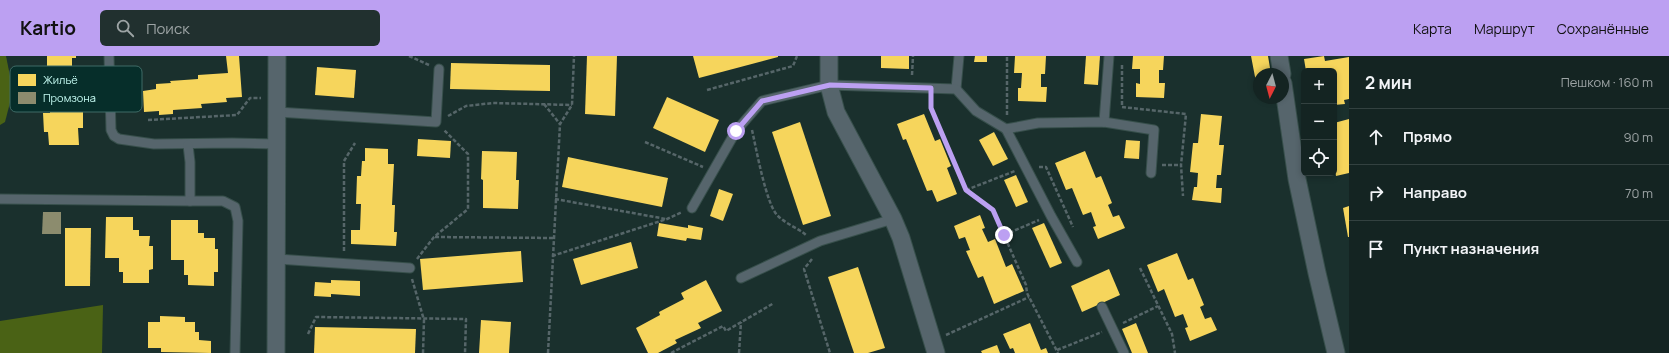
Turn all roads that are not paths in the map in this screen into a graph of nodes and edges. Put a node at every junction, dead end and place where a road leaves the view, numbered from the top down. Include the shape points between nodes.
1 (109, 56) edge
2 (277, 56) edge
3 (829, 56) edge
4 (959, 56) edge
5 (1110, 56) edge
6 (1279, 56) edge
7 (109, 66) edge
8 (1281, 68) edge
9 (438, 69) road end
10 (830, 85) junction
11 (956, 89) junction
12 (1286, 104) edge
13 (277, 105) junction
14 (111, 112) edge
15 (1104, 122) junction
16 (1006, 130) junction
17 (276, 144) junction
18 (188, 145) junction
19 (1151, 169) road end
20 (0, 199) edge
21 (190, 201) junction
22 (692, 208) road end
23 (893, 219) junction
24 (277, 259) junction
25 (1077, 262) dead end
26 (410, 268) road end
27 (741, 278) dead end
28 (1102, 307) dead end
29 (933, 346) edge
30 (235, 353) edge
31 (276, 353) edge
32 (1124, 353) edge
33 (1336, 353) edge

1 - 7 lane
2 - 13 street
3 - 10 street
4 - 11 lane
5 - 15 lane
6 - 8 street
9 - 13 lane via 436,122
10 - 11 lane
10 - 22 lane via 762,101 736,131
10 - 23 street via 832,99 843,126
11 - 16 lane via 976,111
12 - 33 street via 1297,179
13 - 17 street
14 - 18 lane via 111,130 119,139
15 - 16 lane via 1038,123
15 - 19 lane via 1154,130
16 - 25 lane
17 - 18 lane
17 - 24 street
18 - 21 lane
20 - 21 lane
21 - 30 lane via 223,201 235,207 238,221
23 - 27 lane via 820,241
23 - 29 street
24 - 26 lane
24 - 31 street
28 - 32 lane

